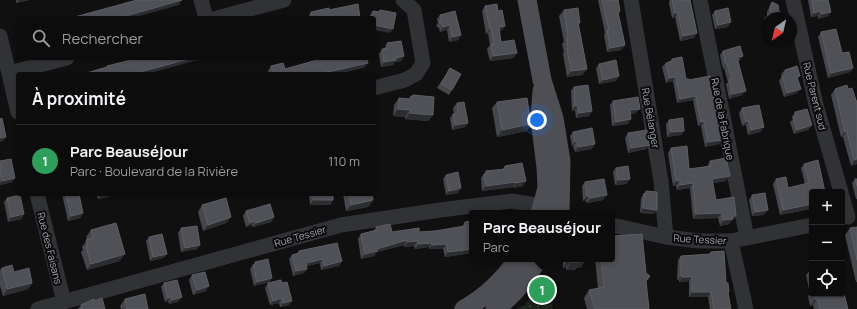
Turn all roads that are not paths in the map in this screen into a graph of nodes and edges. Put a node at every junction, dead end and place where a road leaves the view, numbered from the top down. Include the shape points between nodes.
1 (201, 0) edge
2 (284, 0) edge
3 (404, 0) edge
4 (527, 0) edge
5 (631, 0) edge
6 (700, 0) edge
7 (794, 0) edge
8 (205, 16) edge
9 (224, 16) edge
10 (0, 36) edge
11 (59, 60) edge
12 (10, 73) junction
13 (542, 80) junction
14 (376, 87) edge
15 (16, 102) edge
16 (840, 189) edge
17 (37, 196) edge
18 (845, 205) edge
19 (541, 210) edge
20 (563, 210) edge
21 (849, 217) edge
22 (615, 226) edge
23 (809, 226) edge
24 (666, 237) junction
25 (747, 238) junction
26 (731, 241) junction
27 (516, 262) edge
28 (536, 262) edge
29 (64, 302) junction
30 (38, 309) edge
31 (464, 309) edge
32 (495, 309) edge
33 (746, 309) edge

1 - 8 street
2 - 9 street
3 - 14 street via 414,10 423,63 416,74 405,80
4 - 13 main road
5 - 24 street, Rue Bélanger via 661,181
6 - 25 street, Rue de la Fabrique
7 - 16 street, Rue Parent sud via 816,105
10 - 12 street
11 - 12 street
12 - 15 street
13 - 19 main road via 540,119 546,188
13 - 20 main road via 554,118 561,161
17 - 29 street, Rue des Faisans
18 - 21 street
19 - 29 street, Rue Tessier via 512,202 341,225
22 - 24 street, Rue Tessier
23 - 25 street, Rue Tessier
24 - 26 street, Rue Tessier
25 - 26 street, Rue Tessier
26 - 33 street
27 - 31 main road via 492,289
28 - 32 main road via 514,295
29 - 30 street, Rue Tessier

